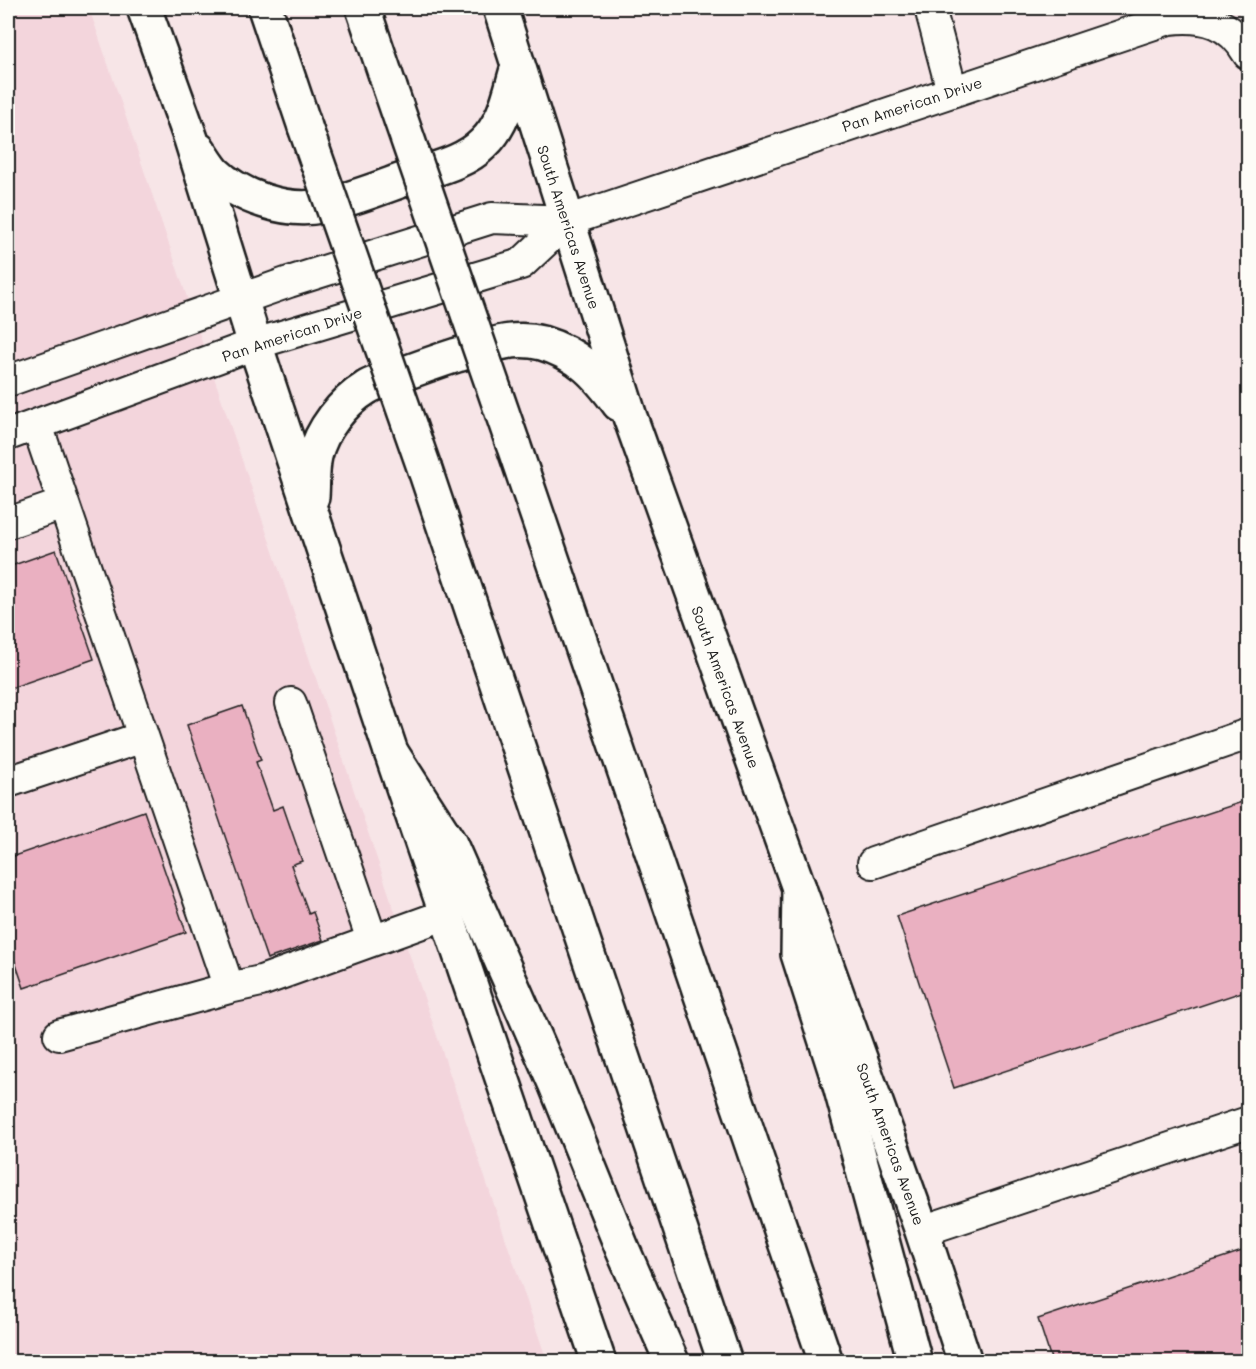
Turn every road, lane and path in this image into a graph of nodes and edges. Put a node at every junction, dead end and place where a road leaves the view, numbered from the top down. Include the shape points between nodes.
1 (144, 8) edge
2 (265, 8) edge
3 (363, 8) edge
4 (375, 8) edge
5 (500, 8) edge
6 (930, 8) edge
7 (1177, 13) edge
8 (1238, 22) edge
9 (1248, 54) edge
10 (518, 66) junction
11 (390, 88) junction
12 (952, 91) junction
13 (191, 139) junction
14 (567, 221) junction
15 (240, 299) junction
16 (255, 344) junction
17 (8, 381) edge
18 (630, 417) junction
19 (37, 424) junction
20 (8, 435) edge
21 (63, 504) junction
22 (311, 511) junction
23 (8, 523) edge
24 (291, 704) dead end
25 (1248, 734) edge
26 (143, 737) junction
27 (391, 752) junction
28 (8, 782) edge
29 (873, 863) dead end
30 (799, 888) junction
31 (447, 914) junction
32 (372, 940) junction
33 (229, 988) junction
34 (58, 1035) dead end
35 (1248, 1122) edge
36 (922, 1232) junction
37 (599, 1362) edge
38 (672, 1362) edge
39 (725, 1362) edge
40 (826, 1362) edge
41 (915, 1362) edge
42 (966, 1362) edge

1 - 13 main road
2 - 39 main road, bridge
3 - 11 main road
4 - 11 main road
5 - 10 main road, South Americas Avenue
6 - 12 street
7 - 8 street, Pan American Drive
7 - 12 street, Pan American Drive via 1169,19
8 - 9 street, Pan American Drive
10 - 13 main road via 501,121 483,145 458,160 320,207 266,202 238,190 215,173
10 - 14 main road, South Americas Avenue
11 - 40 main road, bridge
12 - 14 street, Pan American Drive
13 - 15 main road
14 - 15 street, Pan American Drive via 492,219
14 - 16 street, Pan American Drive via 521,264
14 - 18 main road, South Americas Avenue
15 - 16 main road
15 - 17 street, Pan American Drive
16 - 19 street, Pan American Drive
16 - 22 main road
18 - 22 main road via 584,363 539,342 505,341 367,387 346,404 320,441 314,458
18 - 30 main road, South Americas Avenue
19 - 20 street, Pan American Drive
19 - 21 street
21 - 23 street
21 - 26 street
22 - 27 main road
24 - 32 street
25 - 29 street
26 - 28 street
26 - 33 street
27 - 31 main road
27 - 38 main road via 450,844
30 - 36 main road, South Americas Avenue
30 - 41 main road via 798,954 838,1082
31 - 32 street
31 - 37 main road
32 - 33 street via 261,981
33 - 34 street
35 - 36 street
36 - 42 main road, South Americas Avenue

